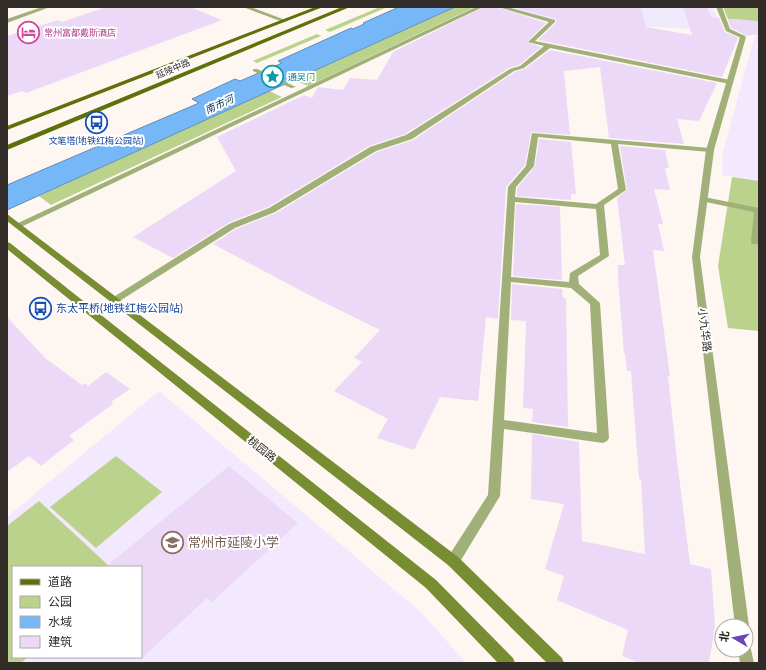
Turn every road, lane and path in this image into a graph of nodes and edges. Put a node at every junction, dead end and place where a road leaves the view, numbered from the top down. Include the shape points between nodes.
1 (47, 7) edge
2 (246, 7) edge
3 (320, 7) edge
4 (347, 7) edge
5 (480, 7) edge
6 (501, 7) edge
7 (719, 7) edge
8 (7, 21) edge
9 (285, 21) junction
10 (548, 46) junction
11 (255, 70) dead end
12 (730, 82) junction
13 (293, 87) dead end
14 (7, 128) edge
15 (614, 142) junction
16 (7, 148) edge
17 (710, 150) junction
18 (511, 199) junction
19 (704, 199) junction
20 (600, 207) junction
21 (12, 220) edge
22 (755, 242) dead end
23 (7, 245) edge
24 (506, 279) junction
25 (574, 285) junction
26 (115, 300) junction
27 (498, 424) junction
28 (453, 560) junction
29 (741, 618) edge
30 (508, 663) edge
31 (557, 663) edge

1 - 8 street
2 - 9 street
3 - 9 main road, 延陵中路
4 - 16 main road, 延陵中路
5 - 21 street
6 - 10 street via 553,21 531,42
7 - 12 street, 小九华路 via 728,30 743,37
9 - 14 main road, 延陵中路
10 - 12 street
10 - 26 street via 522,67 512,70 409,137 373,149 272,210 232,226
11 - 13 street
12 - 17 street, 小九华路
15 - 17 street
15 - 18 street via 535,135 530,166 512,186
15 - 20 street via 622,190 600,204
17 - 19 street, 小九华路
18 - 20 street
18 - 24 street
19 - 22 street via 758,210
19 - 29 street, 小九华路 via 696,257
20 - 25 street via 605,256 573,275
21 - 26 main road
23 - 30 main road, 桃园路 via 431,584
24 - 25 street
24 - 27 street
25 - 27 street via 595,303 603,438
26 - 28 main road
27 - 28 street via 494,496
28 - 31 main road

